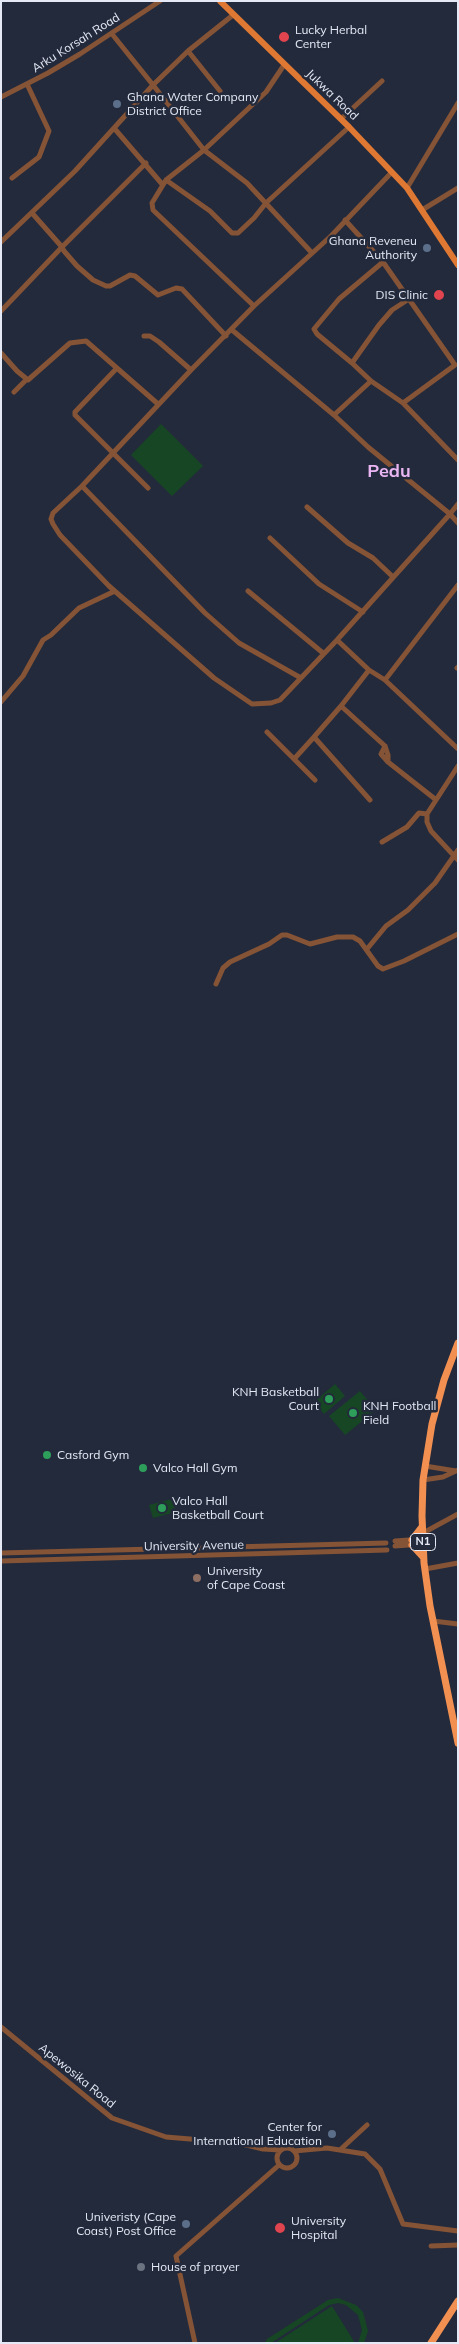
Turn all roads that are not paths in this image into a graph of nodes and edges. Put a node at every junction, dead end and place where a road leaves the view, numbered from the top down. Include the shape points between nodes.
1 (160, 1) edge
2 (220, 1) edge
3 (233, 15) junction
4 (112, 34) junction
5 (188, 51) junction
6 (284, 65) junction
7 (382, 82) dead end
8 (27, 84) junction
9 (154, 85) junction
10 (220, 90) dead end
11 (1, 97) edge
12 (458, 103) edge
13 (341, 119) junction
14 (349, 127) junction
15 (114, 128) junction
16 (204, 150) junction
17 (146, 163) junction
18 (392, 172) junction
19 (12, 178) dead end
20 (164, 182) junction
21 (407, 188) junction
22 (458, 188) edge
23 (266, 203) junction
24 (422, 210) junction
25 (32, 213) junction
26 (345, 220) junction
27 (1, 242) edge
28 (62, 247) junction
29 (312, 253) junction
30 (383, 262) junction
31 (458, 265) edge
32 (409, 299) junction
33 (254, 306) junction
34 (1, 311) edge
35 (232, 330) junction
36 (144, 336) dead end
37 (226, 336) junction
38 (1, 353) edge
39 (352, 363) junction
40 (457, 366) edge
41 (117, 368) junction
42 (191, 370) junction
43 (26, 380) junction
44 (370, 381) junction
45 (14, 392) dead end
46 (403, 403) junction
47 (158, 404) junction
48 (334, 415) junction
49 (113, 452) junction
50 (458, 460) edge
51 (82, 486) junction
52 (148, 488) dead end
53 (458, 504) edge
54 (307, 507) dead end
55 (450, 514) junction
56 (458, 523) edge
57 (270, 538) dead end
58 (392, 576) junction
59 (458, 585) edge
60 (115, 591) junction
61 (248, 591) dead end
62 (363, 612) junction
63 (337, 640) junction
64 (323, 654) junction
65 (369, 670) junction
66 (301, 678) junction
67 (385, 680) junction
68 (1, 702) edge
69 (341, 706) junction
70 (267, 732) dead end
71 (314, 737) junction
72 (458, 749) edge
73 (295, 758) junction
74 (458, 766) edge
75 (314, 780) dead end
76 (435, 799) junction
77 (370, 800) dead end
78 (427, 814) junction
79 (382, 842) dead end
80 (458, 850) edge
81 (453, 855) junction
82 (458, 860) edge
83 (458, 934) edge
84 (367, 949) junction
85 (216, 984) dead end
86 (458, 1343) edge
87 (425, 1466) junction
88 (457, 1470) edge
89 (423, 1480) junction
90 (458, 1514) edge
91 (423, 1536) junction
92 (412, 1542) junction
93 (386, 1543) dead end
94 (395, 1543) dead end
95 (387, 1550) dead end
96 (1, 1552) edge
97 (424, 1558) junction
98 (1, 1561) edge
99 (458, 1563) edge
100 (425, 1569) junction
101 (433, 1622) junction
102 (458, 1624) edge
103 (456, 1727) edge
104 (458, 1743) edge
105 (1, 2027) edge
106 (367, 2125) dead end
107 (263, 2149) junction
108 (341, 2149) junction
109 (280, 2150) junction
110 (294, 2151) junction
111 (277, 2157) junction
112 (279, 2164) junction
113 (458, 2231) edge
114 (458, 2245) edge
115 (431, 2246) dead end
116 (458, 2301) edge
117 (195, 2343) edge
118 (431, 2343) edge

1 - 4 street, Arku Korsah Road
2 - 3 main road, Jukwa Road
3 - 5 street
3 - 6 main road, Jukwa Road
4 - 8 street, Arku Korsah Road
4 - 9 street
5 - 9 street
5 - 10 street
6 - 13 main road, Jukwa Road
6 - 16 street via 266,92
7 - 13 street
8 - 11 street, Arku Korsah Road
8 - 19 street via 49,131 39,157
9 - 15 street
9 - 16 street
12 - 21 street
13 - 14 main road, Jukwa Road
14 - 18 main road, Jukwa Road
14 - 23 street
15 - 17 street
15 - 25 street
16 - 20 street
16 - 23 street via 247,183
17 - 20 street
17 - 28 street
18 - 21 main road, Jukwa Road
18 - 26 street
20 - 23 street via 210,211 232,233 238,233
20 - 33 street via 152,203 153,210
21 - 24 main road, Jukwa Road
22 - 24 street
23 - 29 street
24 - 31 main road, Jukwa Road
25 - 27 street
25 - 28 street
26 - 29 street
26 - 30 street
28 - 34 street
28 - 37 street via 77,266 106,286 130,275 158,295 182,289
29 - 33 street
30 - 32 street
30 - 39 street via 338,299 314,329
32 - 39 street via 392,310
32 - 40 street
33 - 35 street
35 - 37 street
35 - 48 street
36 - 42 street via 150,336
37 - 42 street
38 - 43 street
39 - 44 street
40 - 46 street
41 - 43 street via 86,340 80,340 70,343 30,380
41 - 47 street
41 - 49 street via 74,413
42 - 47 street
43 - 45 street
44 - 46 street
44 - 48 street
46 - 50 street
47 - 49 street
48 - 55 street
49 - 51 street
49 - 52 street
51 - 60 street via 51,519 60,535
51 - 66 street via 205,613 239,643
53 - 55 street
54 - 58 street
55 - 56 street
55 - 58 street
57 - 62 street via 319,584
58 - 62 street
59 - 67 street
60 - 66 street via 214,678 252,704 280,700
60 - 68 street via 79,608 43,640 23,676
61 - 64 street
62 - 63 street
63 - 64 street
63 - 65 street
64 - 66 street
65 - 67 street
65 - 69 street
67 - 72 street
69 - 71 street
69 - 76 street via 385,746 388,762
70 - 73 street
71 - 73 street
71 - 77 street
73 - 75 street
74 - 76 street
76 - 78 street
78 - 79 street via 419,814 407,827
78 - 81 street via 431,831
80 - 81 street
81 - 82 street
81 - 84 street via 435,883 386,926
83 - 84 street via 383,969
84 - 85 street via 353,937 337,937 310,944 282,935 230,962 223,968
86 - 87 highway, N1 via 436,1406
87 - 88 street
87 - 89 highway, N1
88 - 89 street via 443,1477
89 - 91 highway, N1
90 - 91 street
91 - 92 highway
91 - 92 street
91 - 97 highway, N1
92 - 94 street
92 - 97 highway
93 - 96 street, University Avenue
95 - 98 street, University Avenue
97 - 100 highway, N1
99 - 100 street
100 - 101 highway, N1
101 - 102 street
101 - 103 highway, N1
103 - 104 highway, N1
105 - 107 street, Apewosika Road via 112,2118 166,2137 238,2143
106 - 108 street
107 - 109 street
107 - 111 street
108 - 110 street
108 - 113 street via 365,2154 374,2161 403,2224
109 - 110 street via 289,2148
109 - 111 street
110 - 112 street via 297,2158 293,2166 288,2168
111 - 112 street
112 - 117 street via 176,2256
114 - 115 street
116 - 118 highway

